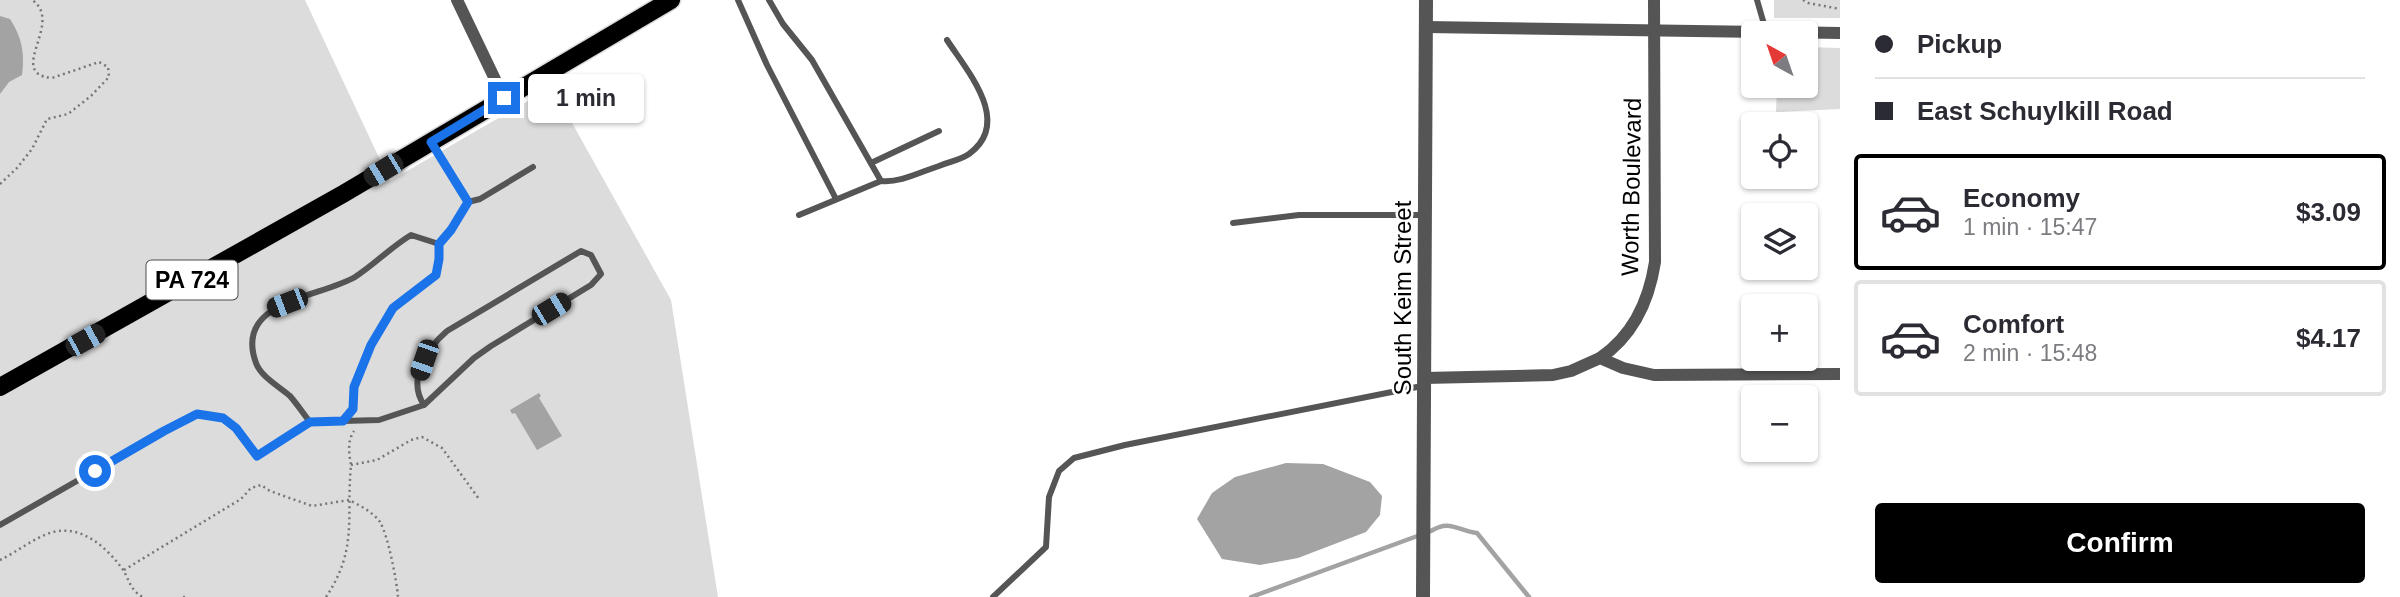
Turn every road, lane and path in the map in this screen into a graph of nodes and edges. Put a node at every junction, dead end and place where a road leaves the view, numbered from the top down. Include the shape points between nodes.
1 (32, 0) edge
2 (457, 0) edge
3 (671, 0) edge
4 (738, 0) edge
5 (769, 0) edge
6 (1426, 0) edge
7 (1654, 0) edge
8 (1757, 0) edge
9 (1803, 0) edge
10 (1840, 9) edge
11 (1763, 21) edge
12 (1426, 27) junction
13 (1654, 32) junction
14 (1741, 33) edge
15 (1818, 33) edge
16 (1840, 33) edge
17 (947, 40) dead end
18 (504, 98) junction
19 (939, 131) dead end
20 (431, 142) junction
21 (871, 163) junction
22 (533, 167) dead end
23 (881, 181) junction
24 (0, 184) edge
25 (836, 199) junction
26 (468, 202) junction
27 (799, 215) dead end
28 (1426, 215) junction
29 (1233, 223) dead end
30 (439, 244) junction
31 (1600, 358) junction
32 (1840, 374) edge
33 (1424, 382) junction
34 (0, 387) edge
35 (424, 405) junction
36 (343, 421) junction
37 (363, 421) junction
38 (310, 422) junction
39 (351, 465) junction
40 (349, 499) junction
41 (479, 499) dead end
42 (0, 525) edge
43 (0, 560) edge
44 (124, 570) junction
45 (142, 597) edge
46 (326, 597) edge
47 (398, 597) edge
48 (993, 597) edge
49 (1423, 597) edge

1 - 24 path via 44,13 33,57 37,72 52,78 99,62 108,67 109,77 68,114 47,119 32,149
2 - 18 street
3 - 18 main road, PA 724
4 - 25 lane
5 - 21 lane via 811,60
6 - 12 street, South Keim Street
7 - 13 street, Worth Boulevard
8 - 11 lane
9 - 10 path
12 - 13 street
12 - 28 street, South Keim Street
13 - 14 street
13 - 31 street, Worth Boulevard via 1652,283 1634,325
15 - 16 street
17 - 23 lane via 986,104 984,135 970,153 956,160 901,180
18 - 20 main road, PA 724
19 - 21 lane
20 - 26 lane
20 - 34 main road, PA 724
21 - 23 lane
22 - 26 lane
23 - 25 lane
25 - 27 lane
26 - 30 lane
28 - 29 lane via 1299,215
28 - 33 street, South Keim Street
30 - 36 lane via 436,275 393,308 371,345 354,387 353,409
30 - 38 lane via 411,235 357,275 272,308 261,321 252,340 256,365
31 - 32 street via 1654,375
31 - 33 street, Worth Boulevard via 1553,375
33 - 48 lane via 1074,458 1059,471 1049,497 1046,547
33 - 49 street, South Keim Street
35 - 35 lane via 417,396 416,381 436,340 581,251 591,255 601,274 591,285 491,346
35 - 37 lane
36 - 37 lane
36 - 38 lane
37 - 39 path via 350,440
38 - 42 lane via 257,456 223,418 197,414
39 - 40 path
39 - 41 path via 377,460 422,437 442,448
40 - 44 path via 312,506 261,485 251,488 241,499
40 - 46 path via 346,556
40 - 47 path via 380,522
43 - 44 path via 52,532 72,530 89,536
44 - 45 path via 127,581

